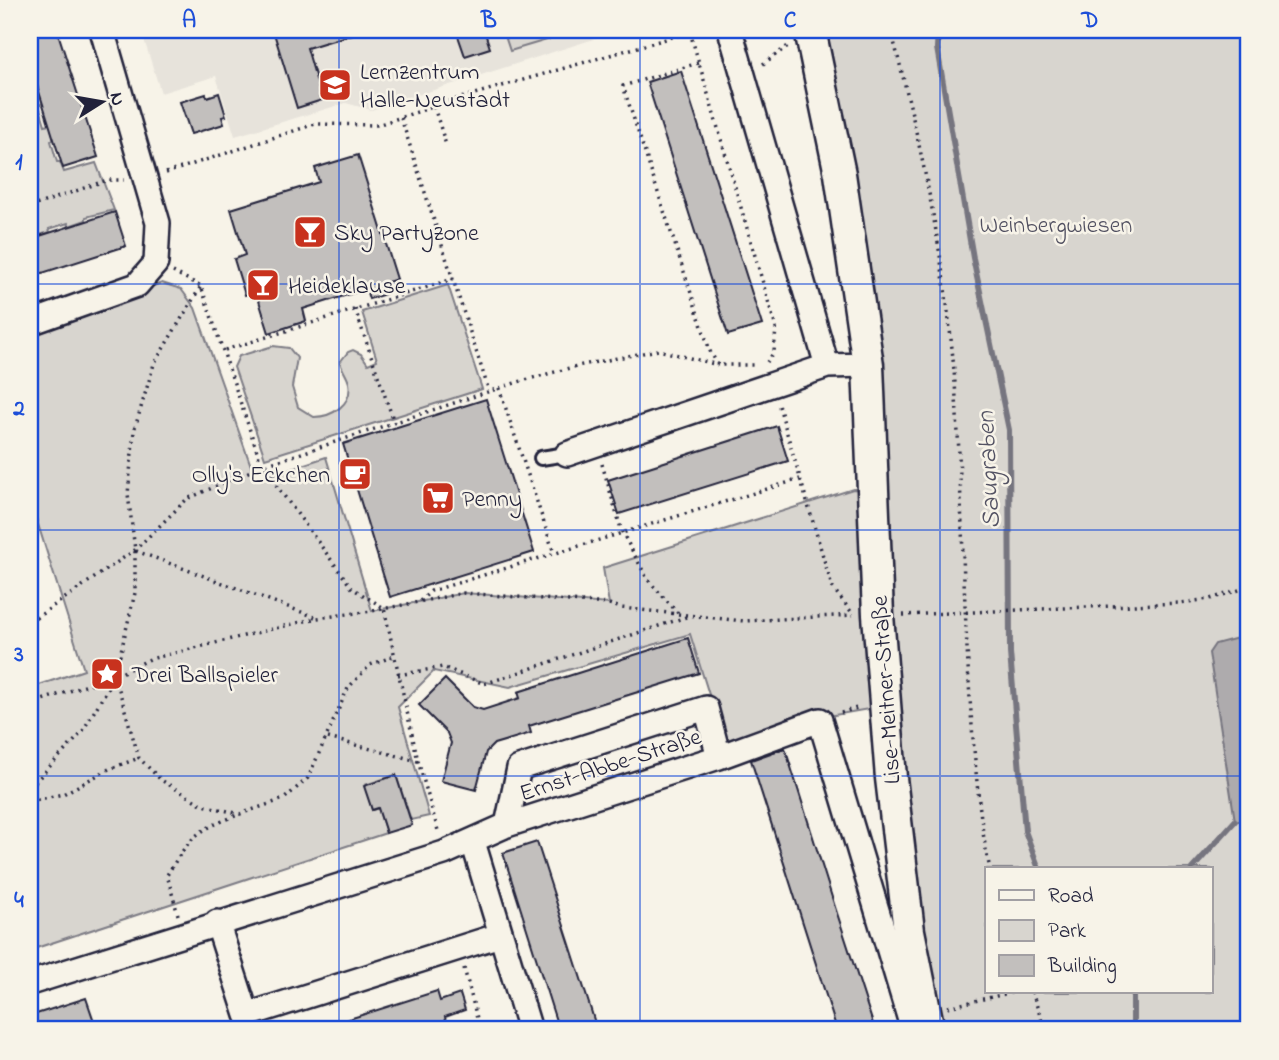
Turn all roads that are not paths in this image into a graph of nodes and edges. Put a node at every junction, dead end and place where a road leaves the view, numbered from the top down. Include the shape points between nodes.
1 (102, 30) edge
2 (730, 30) edge
3 (804, 34) edge
4 (30, 323) edge
5 (868, 365) junction
6 (827, 366) junction
7 (567, 454) joint
8 (541, 458) dead end
9 (719, 757) junction
10 (507, 825) junction
11 (473, 842) junction
12 (217, 922) junction
13 (499, 935) junction
14 (30, 983) edge
15 (928, 1021) edge
16 (530, 1030) edge

1 - 4 street via 158,223 156,263 136,285
2 - 6 street
3 - 5 street, Lise-Meitner-Straße via 840,174
5 - 6 street
5 - 15 street, Lise-Meitner-Straße via 878,615 891,778 909,931
6 - 7 street
7 - 8 lane
9 - 10 street, Ernst-Abbe-Straße
9 - 10 street, Ernst-Abbe-Straße via 706,708 531,764 519,768
9 - 15 street, Lise-Meitner-Straße via 820,720 909,1017
10 - 11 street, Ernst-Abbe-Straße
11 - 12 street, Ernst-Abbe-Straße
11 - 13 street
12 - 13 street via 247,1014
12 - 14 street, Ernst-Abbe-Straße
13 - 16 street

